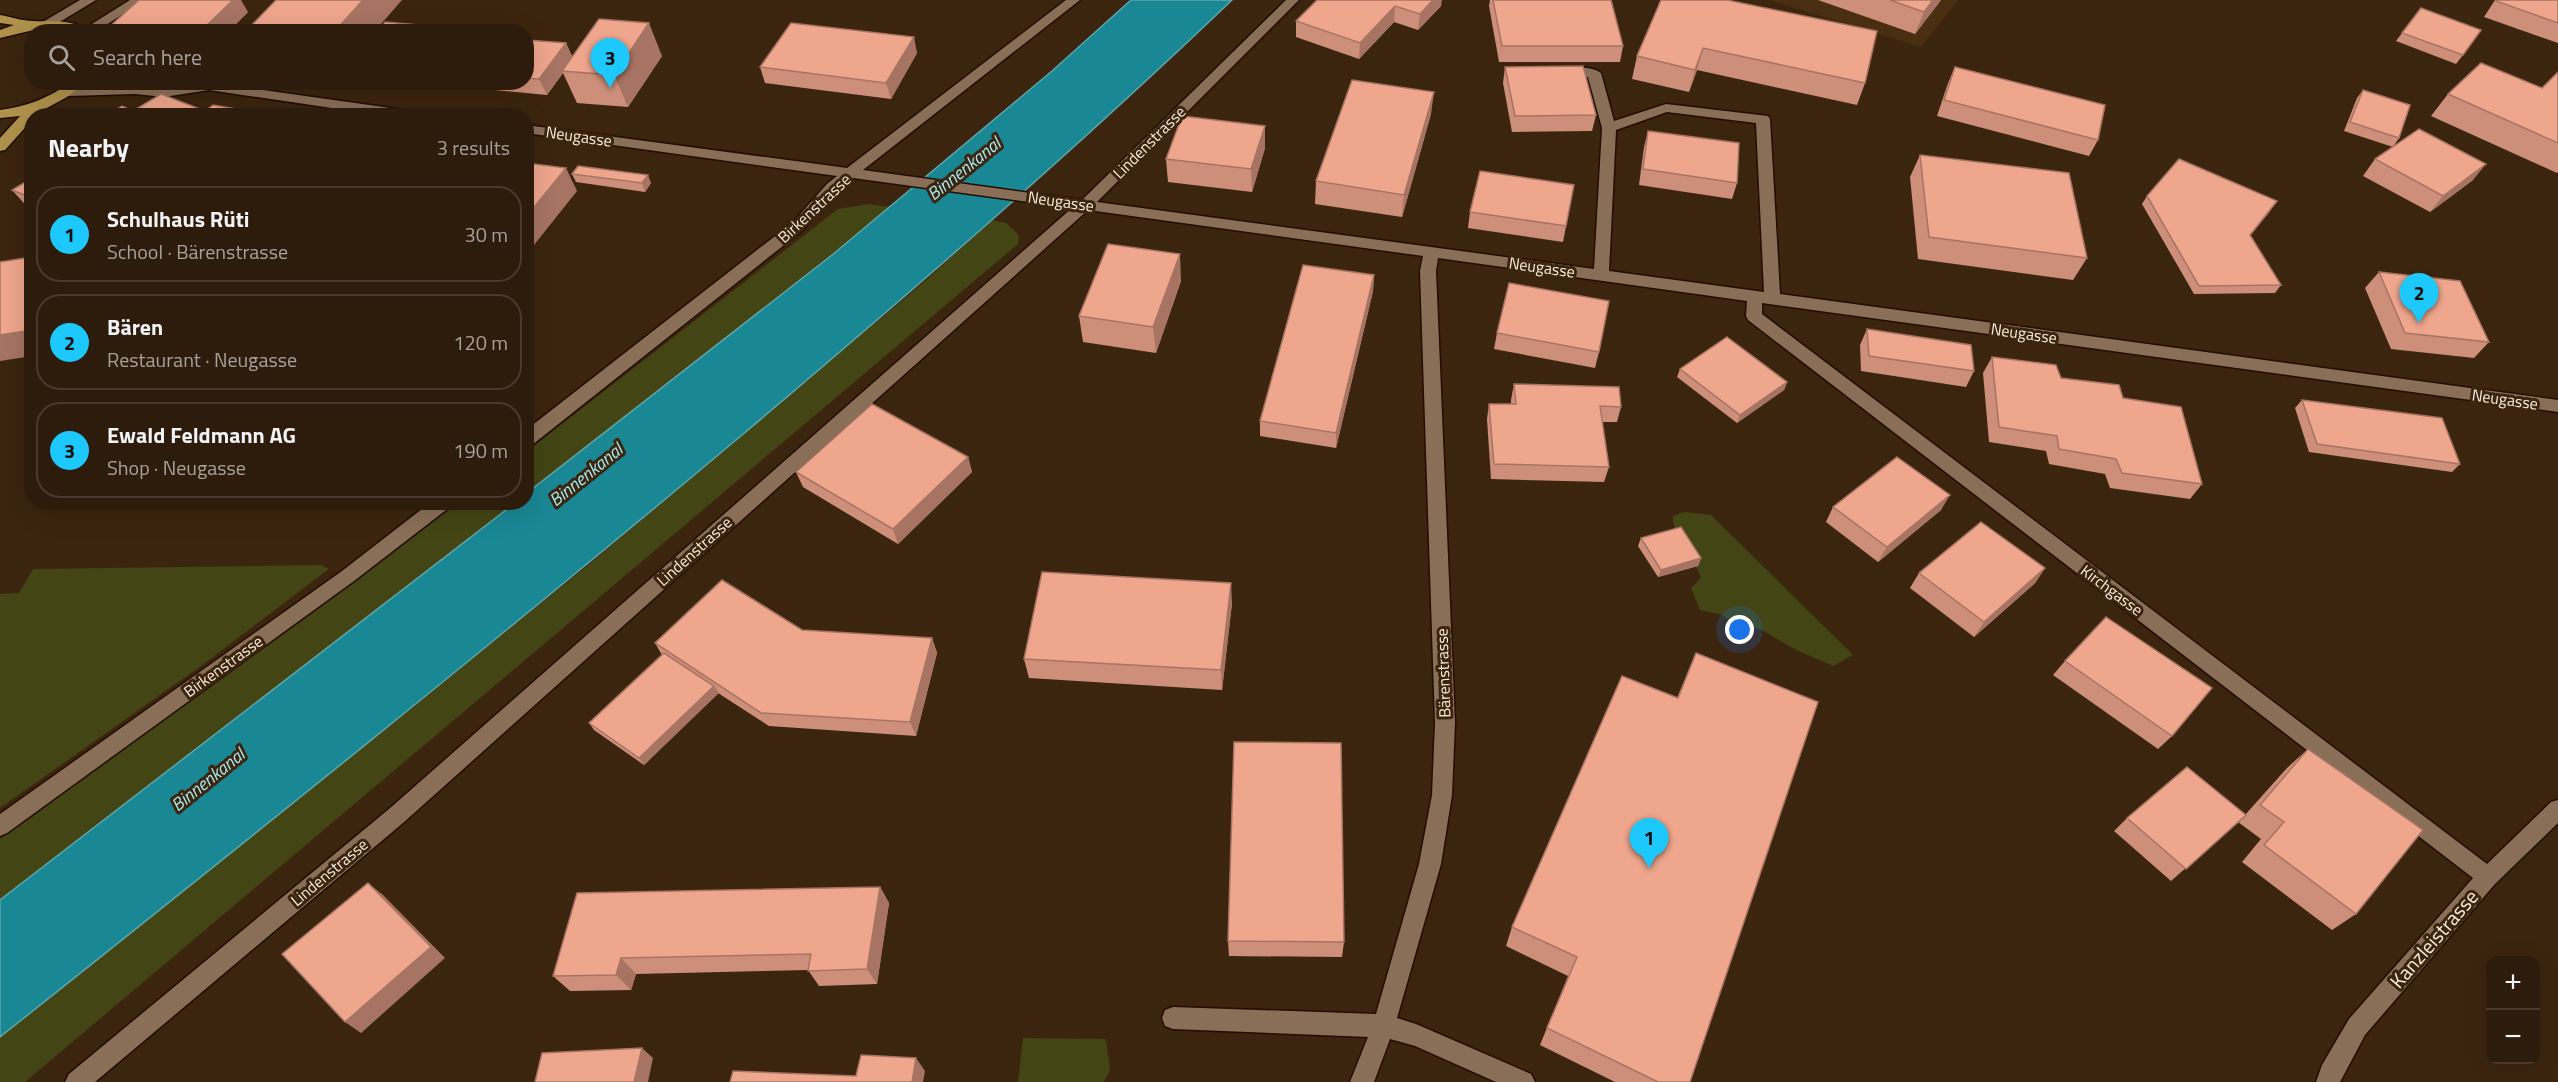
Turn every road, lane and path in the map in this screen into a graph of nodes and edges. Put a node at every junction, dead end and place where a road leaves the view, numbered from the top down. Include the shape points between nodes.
1 (90, 0) edge
2 (139, 0) edge
3 (1074, 0) edge
4 (1293, 0) edge
5 (0, 19) edge
6 (48, 23) junction
7 (28, 24) edge
8 (40, 24) edge
9 (56, 24) edge
10 (98, 24) edge
11 (24, 27) edge
12 (0, 34) edge
13 (1550, 72) edge
14 (70, 90) edge
15 (110, 90) edge
16 (110, 90) edge
17 (178, 90) edge
18 (246, 90) edge
19 (68, 92) junction
20 (35, 107) joint
21 (30, 108) edge
22 (366, 108) edge
23 (24, 109) edge
24 (0, 114) edge
25 (24, 120) edge
26 (1609, 128) junction
27 (534, 130) edge
28 (0, 147) edge
29 (852, 172) junction
30 (1085, 205) junction
31 (1431, 252) junction
32 (1601, 275) junction
33 (1763, 297) junction
34 (2558, 406) edge
35 (534, 434) edge
36 (434, 510) edge
37 (2558, 809) edge
38 (0, 826) edge
39 (2488, 877) junction
40 (1173, 1018) dead end
41 (1384, 1026) junction
42 (77, 1082) edge
43 (1362, 1082) edge
44 (1523, 1082) edge
45 (2328, 1082) edge

1 - 6 street
2 - 10 street
3 - 29 street, Birkenstrasse
4 - 30 street, Lindenstrasse
5 - 7 main road
6 - 8 main road
6 - 9 main road
11 - 12 main road
13 - 26 street via 1594,73
14 - 19 main road
15 - 19 street
16 - 17 street
18 - 22 street
19 - 20 main road
20 - 21 main road
23 - 24 main road
25 - 28 main road
26 - 32 street
26 - 33 street via 1666,108 1763,119
27 - 29 street, Neugasse
29 - 30 street, Neugasse
29 - 35 street, Birkenstrasse via 832,187 798,226
30 - 31 street, Neugasse
30 - 42 street, Lindenstrasse via 396,816
31 - 32 street, Neugasse
31 - 41 street, Bärenstrasse via 1428,271 1445,723 1442,795 1430,864
32 - 33 street, Neugasse
33 - 34 street, Neugasse
33 - 39 street, Kirchgasse via 1754,316
36 - 38 street, Birkenstrasse
37 - 39 street, Kanzleistrasse
39 - 45 street, Kanzleistrasse via 2357,1027
40 - 41 street
41 - 43 street, Bärenstrasse
41 - 44 street via 1416,1035

